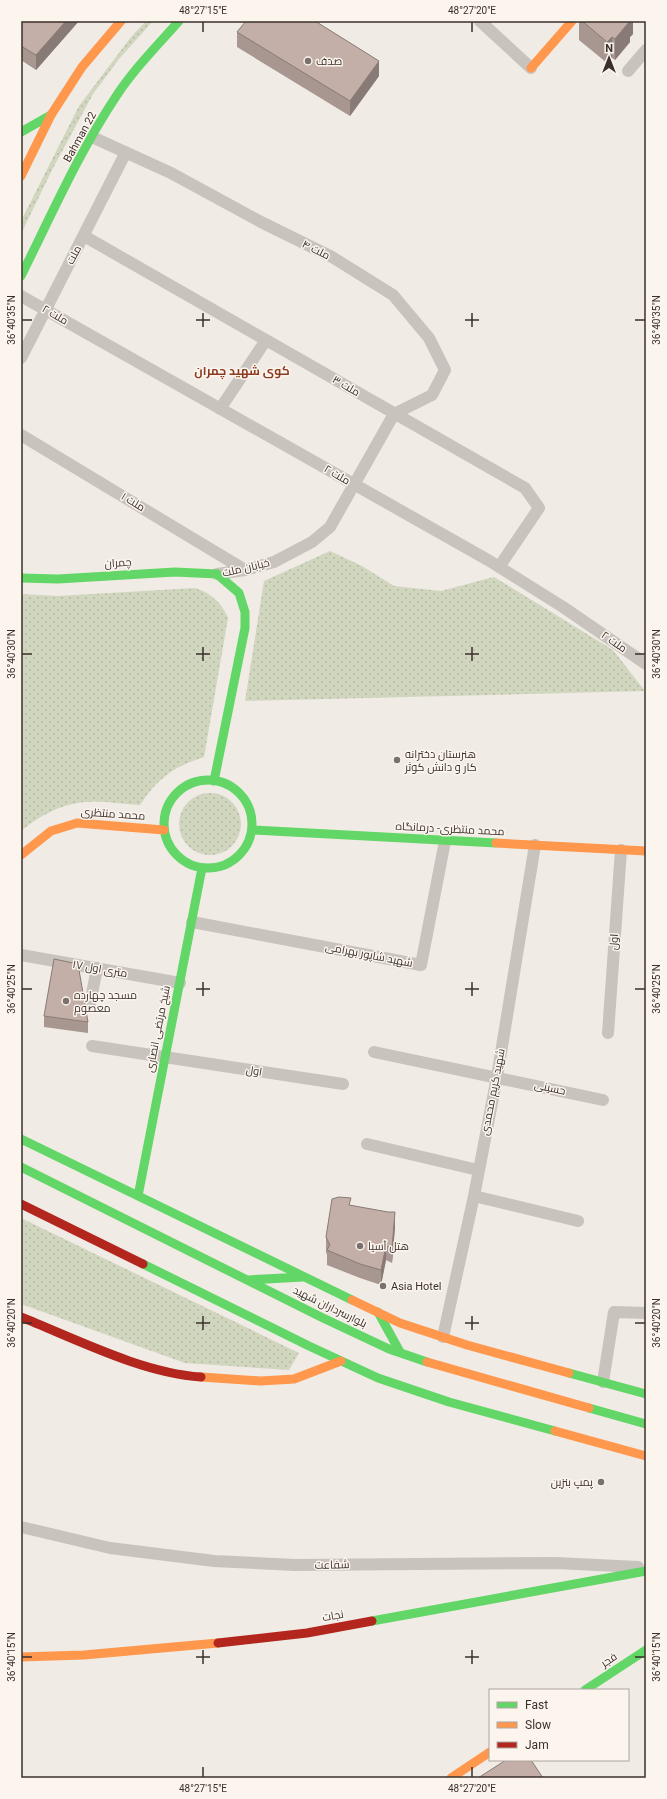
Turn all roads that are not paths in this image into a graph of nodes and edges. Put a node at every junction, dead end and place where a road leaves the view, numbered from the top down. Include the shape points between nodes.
1 (121, 21) edge
2 (179, 21) edge
3 (480, 21) edge
4 (572, 21) edge
5 (646, 50) edge
6 (531, 68) joint
7 (628, 70) dead end
8 (51, 115) junction
9 (21, 132) edge
10 (92, 137) junction
11 (126, 152) junction
12 (21, 176) edge
13 (84, 236) junction
14 (21, 276) edge
15 (21, 296) edge
16 (46, 310) junction
17 (266, 340) junction
18 (21, 358) edge
19 (220, 409) junction
20 (394, 414) junction
21 (21, 435) edge
22 (354, 484) junction
23 (499, 568) junction
24 (245, 570) junction
25 (217, 574) junction
26 (21, 578) edge
27 (646, 664) edge
28 (214, 781) junction
29 (164, 830) junction
30 (252, 830) junction
31 (445, 841) junction
32 (535, 845) junction
33 (621, 850) junction
34 (646, 851) edge
35 (21, 855) edge
36 (202, 868) junction
37 (192, 922) junction
38 (21, 955) edge
39 (97, 968) junction
40 (180, 983) junction
41 (90, 1004) dead end
42 (608, 1033) dead end
43 (92, 1046) dead end
44 (374, 1052) dead end
45 (165, 1057) junction
46 (497, 1077) junction
47 (343, 1084) dead end
48 (603, 1100) dead end
49 (21, 1139) edge
50 (367, 1144) dead end
51 (21, 1168) edge
52 (478, 1170) junction
53 (138, 1196) junction
54 (474, 1196) junction
55 (21, 1204) edge
56 (578, 1221) dead end
57 (305, 1277) junction
58 (247, 1280) junction
59 (378, 1312) junction
60 (646, 1313) edge
61 (21, 1317) edge
62 (443, 1337) junction
63 (400, 1352) junction
64 (341, 1361) junction
65 (603, 1382) junction
66 (646, 1394) edge
67 (646, 1424) edge
68 (646, 1456) edge
69 (21, 1528) edge
70 (646, 1569) edge
71 (646, 1650) edge
72 (21, 1657) edge
73 (587, 1689) edge
74 (489, 1753) edge
75 (451, 1778) edge

1 - 8 main road via 82,67
2 - 10 main road, Bahman 22 via 115,98
3 - 6 street
4 - 6 main road
5 - 7 street
8 - 9 main road
8 - 12 main road
10 - 11 street, ملت ۴
10 - 14 main road, Bahman 22
11 - 13 street, ملت
11 - 20 street, ملت ۴ via 332,257 393,295 429,338 445,370 432,395
13 - 16 street, ملت
13 - 17 street, ملت ۳
15 - 16 street, ملت ۲
16 - 18 street, ملت
16 - 19 street, ملت ۲
17 - 19 street
17 - 20 street, ملت ۳
19 - 22 street, ملت ۲
20 - 22 street, خیابان ملت
20 - 23 street, ملت ۳ via 525,488 539,508
21 - 24 street, ملت ۱
22 - 23 street, ملت ۲
22 - 24 street, خیابان ملت via 330,527 312,542 274,562
23 - 27 street, ملت ۲ via 563,607
24 - 25 street, خیابان ملت
25 - 26 main road, چمران via 175,572 58,579
25 - 28 main road, خیابان ملت via 239,593 246,612
28 - 29 main road via 197,782 181,789 167,807
28 - 30 main road via 230,787 243,798 249,808
29 - 35 main road, محمد منتظری via 77,823 51,832
29 - 36 main road via 173,851 191,865
30 - 31 main road, محمد منتظری- درمانگاه
30 - 36 main road via 246,846 235,859 214,868
31 - 32 main road, محمد منتظری- درمانگاه
31 - 37 street, شهید شاپور بهرامی via 421,965
32 - 33 main road, محمد منتظری- درمانگاه
32 - 46 street, شهید کریم محمدی
33 - 34 main road, محمد منتظری- درمانگاه
33 - 42 street, اول
36 - 37 main road, شیخ مرتضی انصاری
37 - 40 main road, شیخ مرتضی انصاری
38 - 39 street, ۱۷ متری اول
39 - 40 street, ۱۷ متری اول
39 - 41 street
40 - 45 main road, شیخ مرتضی انصاری
43 - 45 street, اول
44 - 46 street, حسینی
45 - 47 street, اول
45 - 53 main road, شیخ مرتضی انصاری
46 - 48 street, حسینی
46 - 52 street, شهید کریم محمدی
49 - 53 main road
50 - 52 street
51 - 58 main road, بلوارسرداران شهید
52 - 54 street, شهید کریم محمدی
53 - 57 main road
54 - 56 street
54 - 62 street, شهید کریم محمدی
55 - 64 main road
57 - 58 main road
57 - 59 main road
58 - 63 main road, بلوارسرداران شهید via 323,1318
59 - 62 main road via 400,1323
59 - 63 main road
60 - 65 street via 614,1312
61 - 64 main road via 130,1361 185,1376 261,1381 294,1379
62 - 65 main road via 467,1346
63 - 67 main road, بلوارسرداران شهید via 459,1372
64 - 68 main road via 378,1378 449,1402
65 - 66 main road
69 - 70 street, شفاعت via 110,1548 214,1561 295,1565 556,1563
70 - 72 main road, نجات via 307,1633 192,1646 84,1655
71 - 73 main road, فجر
74 - 75 main road

